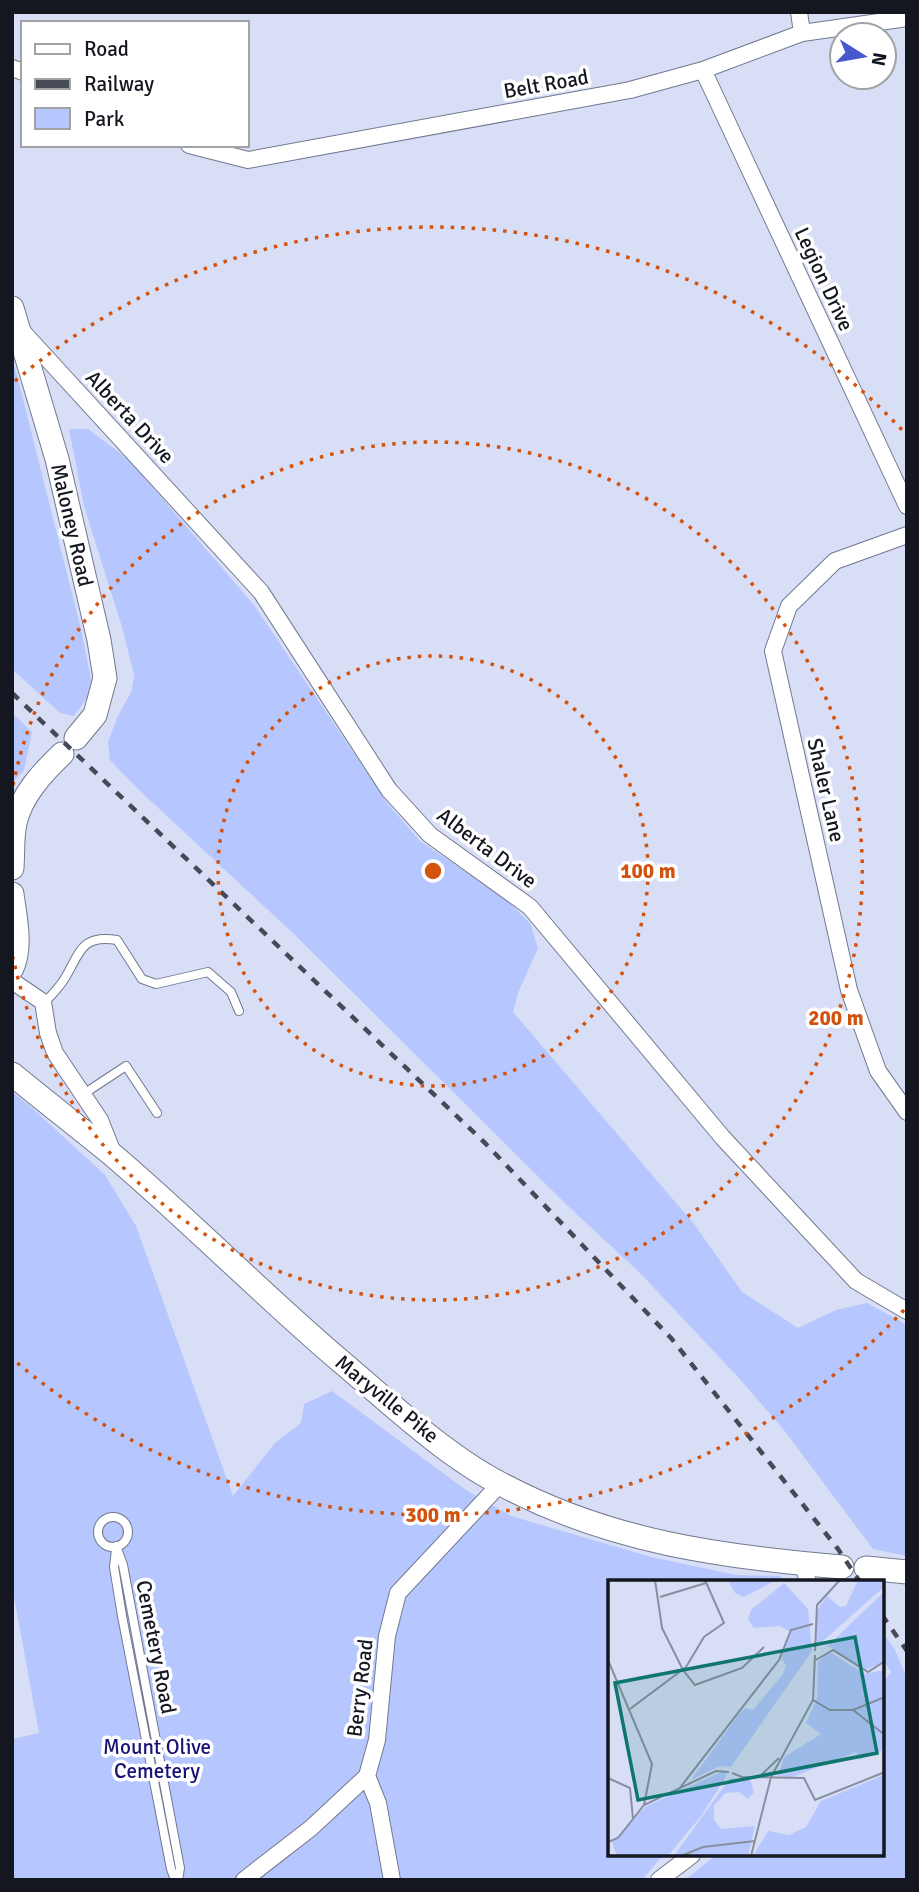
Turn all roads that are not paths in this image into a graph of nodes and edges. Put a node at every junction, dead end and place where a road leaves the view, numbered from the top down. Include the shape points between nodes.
1 (799, 12) edge
2 (907, 18) edge
3 (802, 33) junction
4 (703, 70) junction
5 (196, 147) edge
6 (15, 317) edge
7 (907, 506) edge
8 (907, 535) edge
9 (13, 825) edge
10 (12, 868) edge
11 (12, 894) edge
12 (12, 968) edge
13 (12, 981) edge
14 (44, 1003) junction
15 (239, 1011) dead end
16 (12, 1074) edge
17 (82, 1094) junction
18 (907, 1112) edge
19 (157, 1113) dead end
20 (116, 1158) junction
21 (907, 1311) edge
22 (500, 1484) junction
23 (116, 1546) dead end
24 (842, 1567) dead end
25 (866, 1569) dead end
26 (907, 1572) edge
27 (806, 1573) edge
28 (367, 1776) junction
29 (689, 1857) edge
30 (177, 1880) edge
31 (244, 1880) edge
32 (391, 1880) edge
33 (659, 1880) edge

1 - 3 street
2 - 3 street, Belt Road
3 - 4 street, Belt Road
4 - 5 street, Belt Road via 630,90 248,160
4 - 7 street, Legion Drive
6 - 9 main road, Maloney Road via 57,458 105,678 95,715 45,771 21,804
6 - 21 street, Alberta Drive via 261,592 389,790 430,835 530,907 723,1138 856,1281
8 - 18 street, Shaler Lane via 835,561 789,606 773,650 849,990 878,1071
9 - 10 main road, Maloney Road
11 - 12 main road via 17,940
13 - 14 street
14 - 15 lane via 57,990 79,949 105,938 117,940 142,979 156,984 208,972 231,992
14 - 17 street via 55,1053
16 - 20 main road, Maryville Pike
17 - 19 lane via 126,1066
17 - 20 street via 100,1120
20 - 22 main road, Maryville Pike via 307,1333 398,1410
22 - 27 main road, Maryville Pike via 640,1539
22 - 28 street, Berry Road via 398,1592 387,1636 377,1740
23 - 30 lane, Cemetery Road via 180,1868
24 - 27 main road, Maryville Pike
25 - 26 main road
28 - 31 street
28 - 32 street via 378,1803
29 - 33 street

